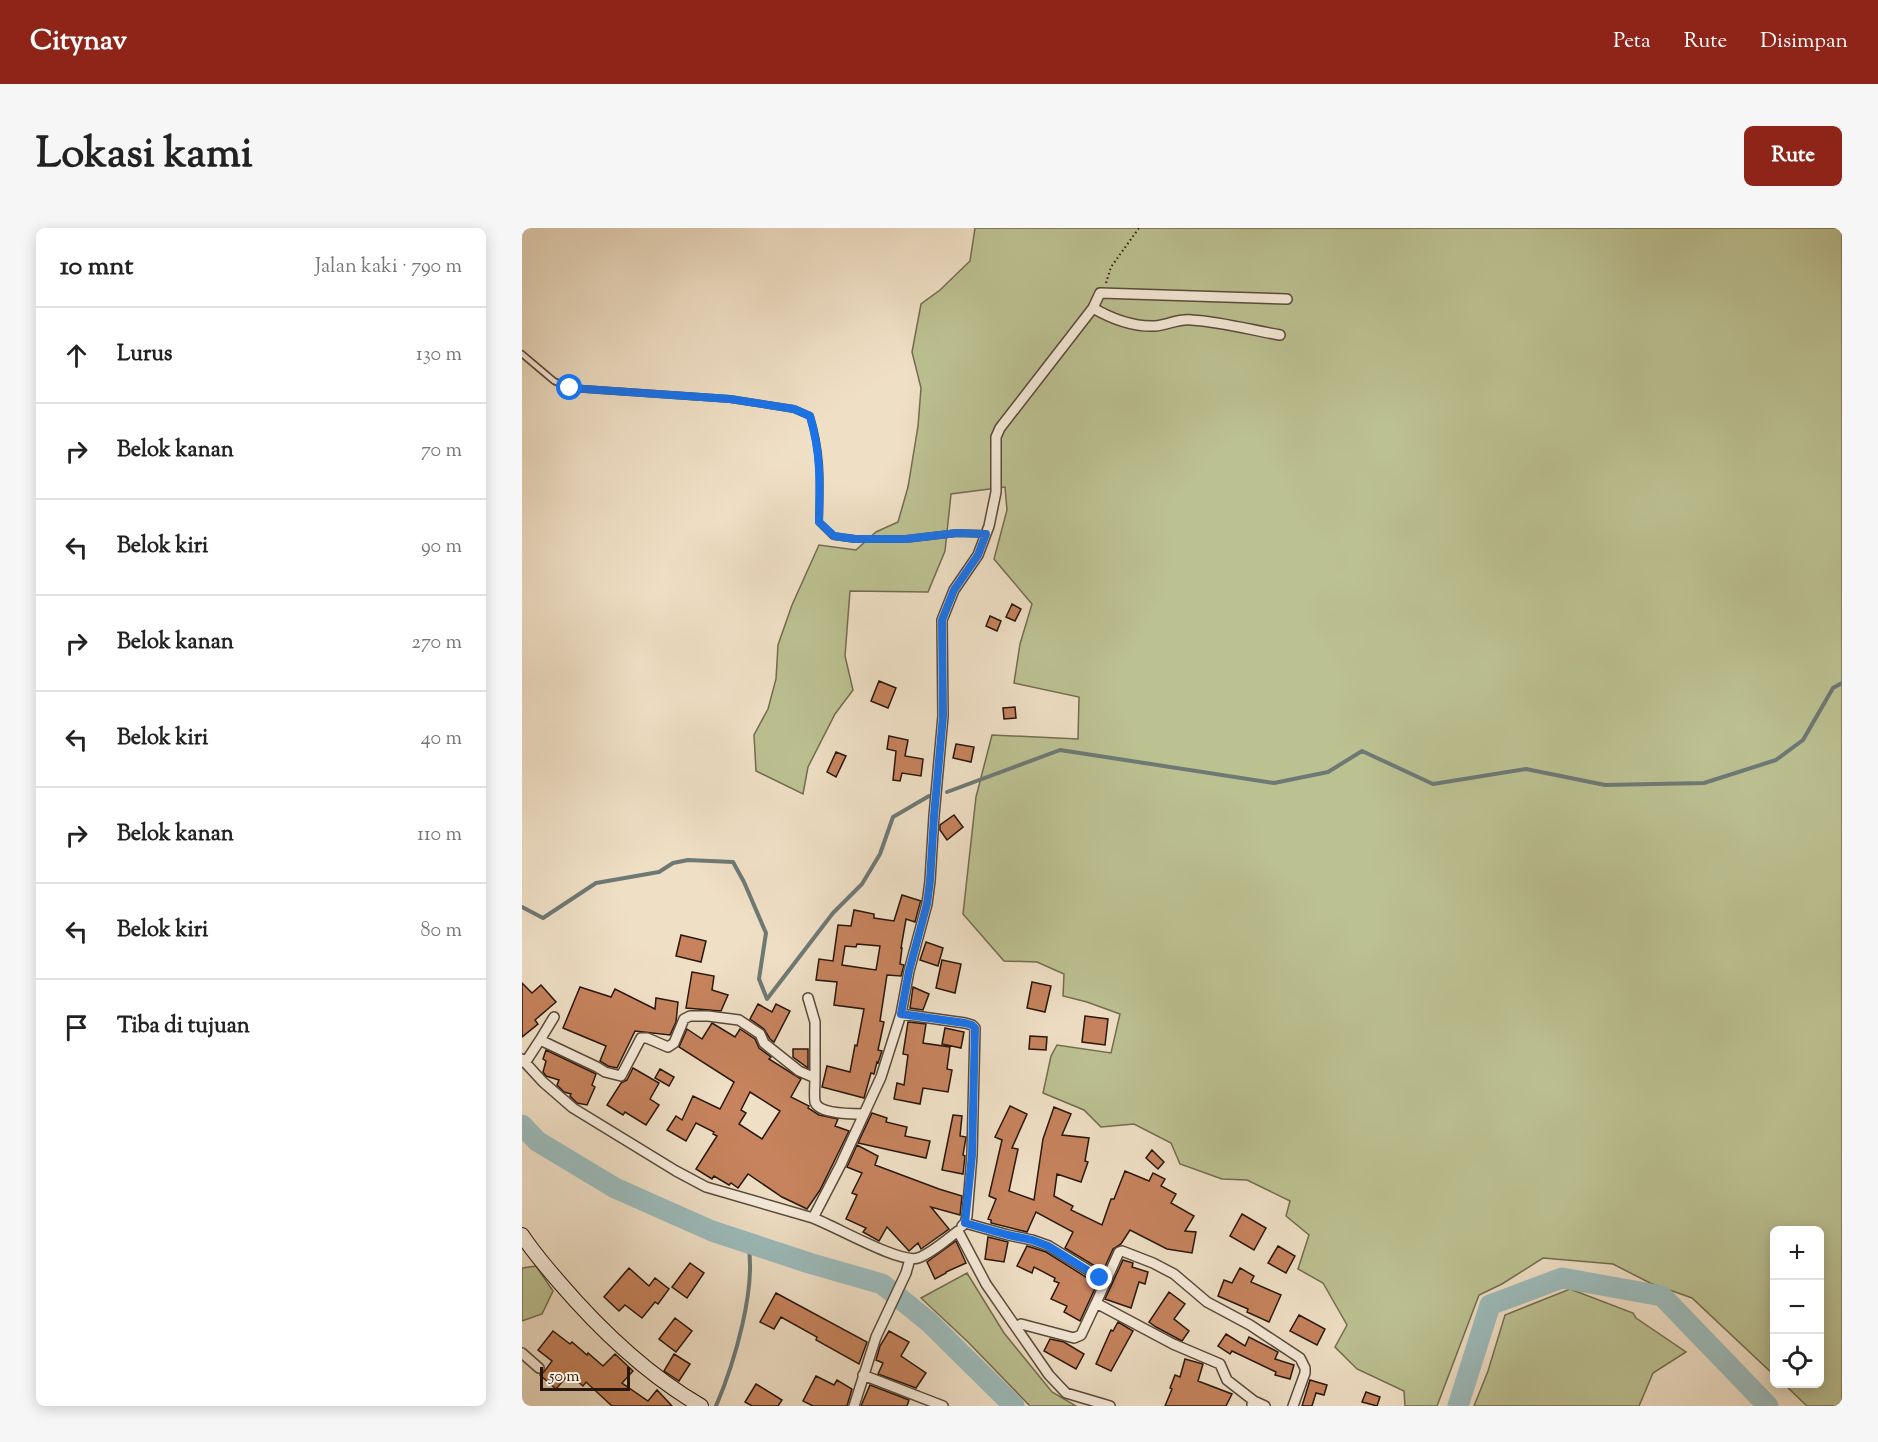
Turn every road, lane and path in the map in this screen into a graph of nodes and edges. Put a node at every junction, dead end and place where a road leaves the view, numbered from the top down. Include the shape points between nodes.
1 (1139, 228) edge
2 (1100, 293) junction
3 (1287, 299) dead end
4 (1093, 308) junction
5 (1280, 335) dead end
6 (522, 354) edge
7 (986, 534) junction
8 (808, 998) dead end
9 (901, 1014) junction
10 (554, 1017) dead end
11 (540, 1040) junction
12 (524, 1061) edge
13 (815, 1078) junction
14 (864, 1114) junction
15 (813, 1218) junction
16 (965, 1223) junction
17 (958, 1231) junction
18 (522, 1235) edge
19 (910, 1259) junction
20 (1106, 1281) junction
21 (1096, 1303) junction
22 (1016, 1327) junction
23 (522, 1353) edge
24 (538, 1368) dead end
25 (863, 1375) junction
26 (1252, 1403) edge
27 (701, 1406) edge
28 (854, 1406) edge
29 (943, 1406) edge
30 (1110, 1406) edge
31 (1265, 1406) edge
32 (1293, 1406) edge

1 - 2 path via 1111,267
2 - 3 street
2 - 4 street
4 - 5 street via 1128,323 1157,326 1190,319
4 - 7 street via 996,436 996,492
6 - 7 lane via 554,381 570,388 730,399 794,409 810,416 820,463 819,522 834,536 906,539
7 - 9 street via 942,620 943,716 930,881
8 - 13 street via 815,1022
9 - 14 street via 881,1077
9 - 16 street via 965,1023 975,1028 972,1155
10 - 11 street
11 - 12 street
11 - 13 street via 621,1076 641,1038 668,1047 684,1019 690,1016 739,1020 799,1071
12 - 15 street via 573,1108 676,1171 706,1187
13 - 14 street via 815,1104 819,1108
14 - 15 street
15 - 19 street via 883,1251
16 - 17 street
16 - 20 street via 1048,1246
17 - 19 street via 926,1254
17 - 22 street via 986,1284
18 - 27 street via 578,1304 636,1361
19 - 25 street
20 - 21 street
20 - 32 street via 1119,1252 1124,1251 1174,1274 1207,1302 1260,1331 1303,1362 1305,1373
21 - 22 street via 1081,1335 1074,1338 1022,1324
21 - 26 street via 1220,1364 1227,1380
22 - 30 street via 1066,1393
23 - 24 street
25 - 28 street
25 - 29 street
26 - 31 street

